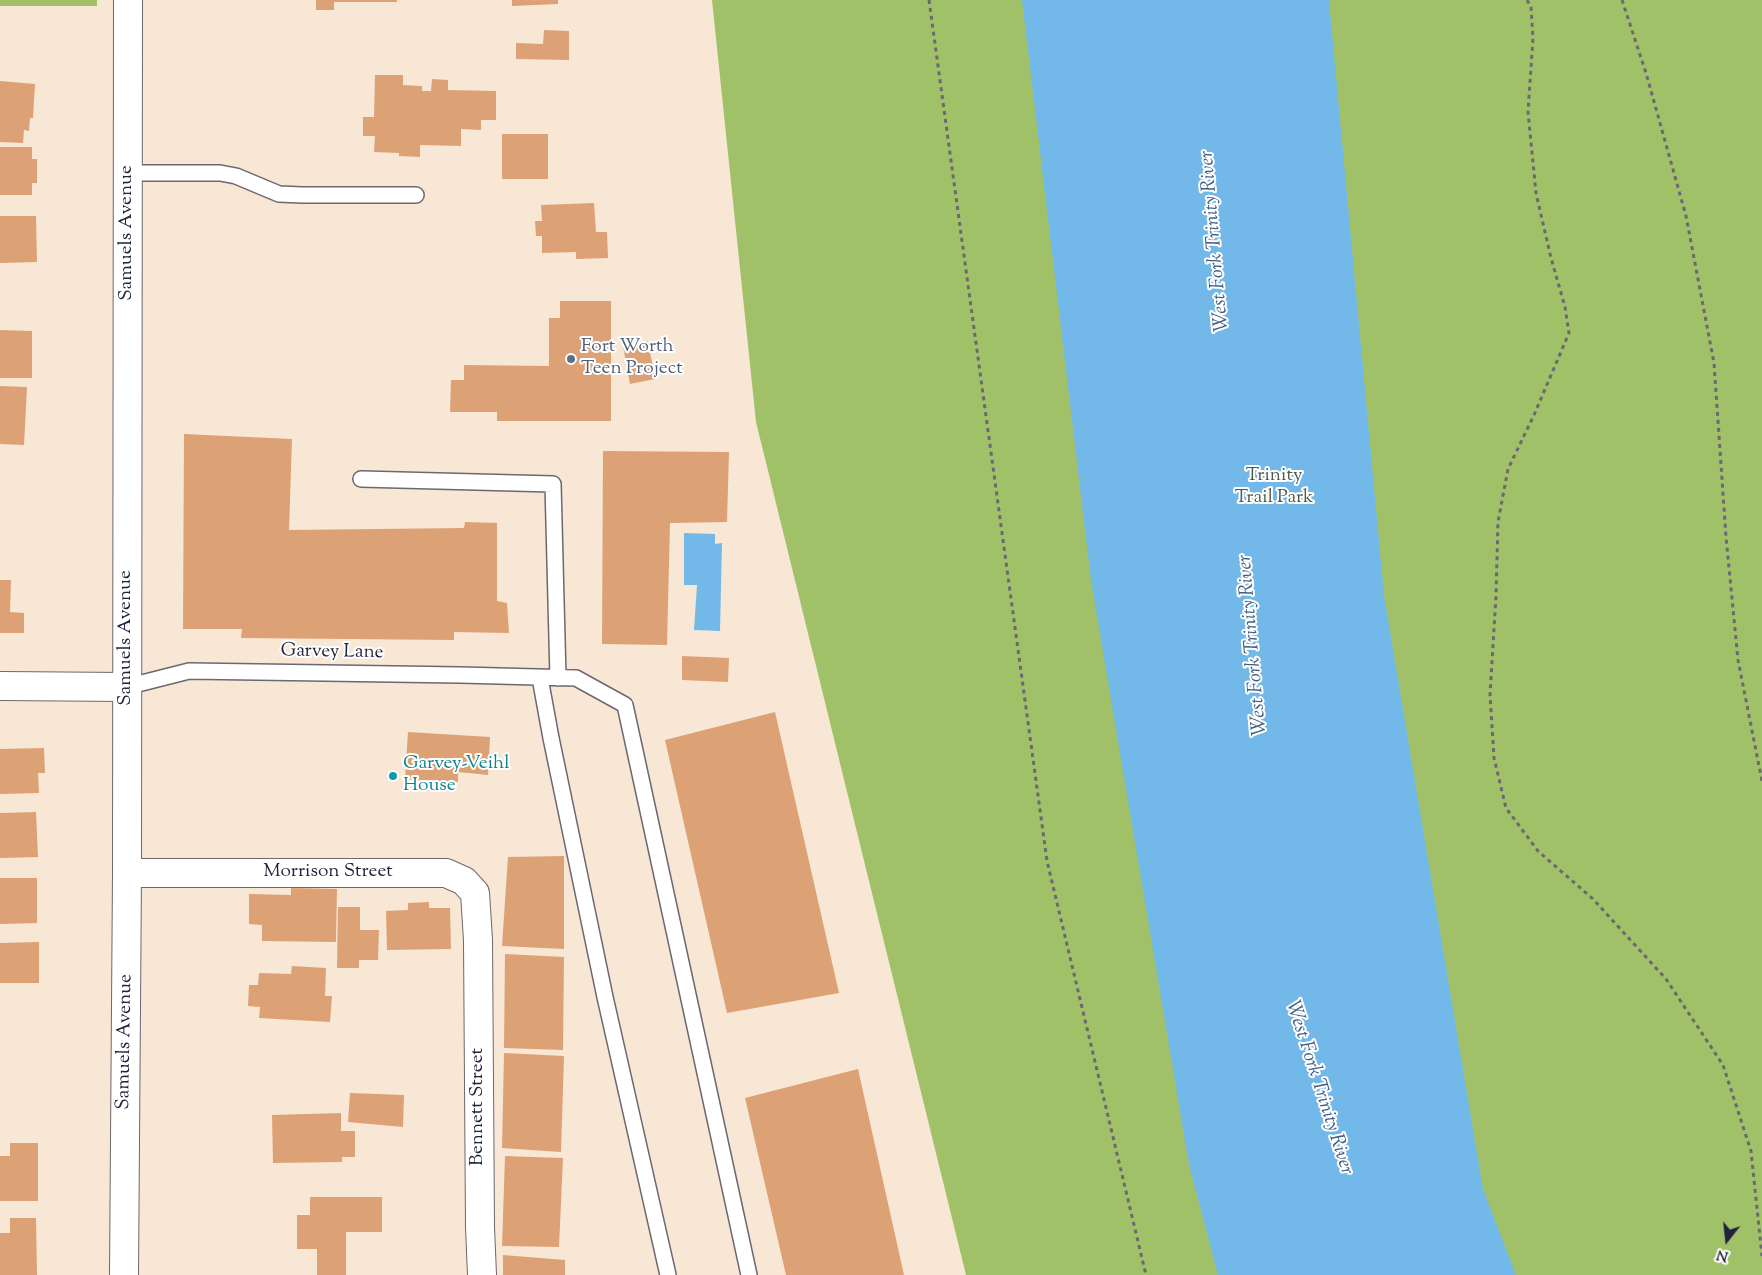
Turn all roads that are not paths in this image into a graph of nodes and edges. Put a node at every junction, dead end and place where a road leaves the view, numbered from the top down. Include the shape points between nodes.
1 (128, 0) edge
2 (128, 173) junction
3 (416, 195) dead end
4 (361, 479) dead end
5 (540, 678) junction
6 (558, 678) junction
7 (0, 686) edge
8 (126, 687) junction
9 (127, 873) junction
10 (478, 940) joint
11 (124, 1275) edge
12 (482, 1275) edge
13 (668, 1275) edge
14 (749, 1275) edge

1 - 2 street, Samuels Avenue
2 - 3 lane via 220,173 280,194 302,196
2 - 8 street, Samuels Avenue
4 - 6 lane via 553,484
5 - 6 lane, Garvey Lane
5 - 8 lane, Garvey Lane via 189,671
5 - 13 lane via 605,997
6 - 14 lane, Garvey Lane via 576,678 625,705
7 - 8 street
8 - 9 street, Samuels Avenue
9 - 10 street, Morrison Street via 446,873 464,881 475,894
9 - 11 street, Samuels Avenue
10 - 12 street, Bennett Street

